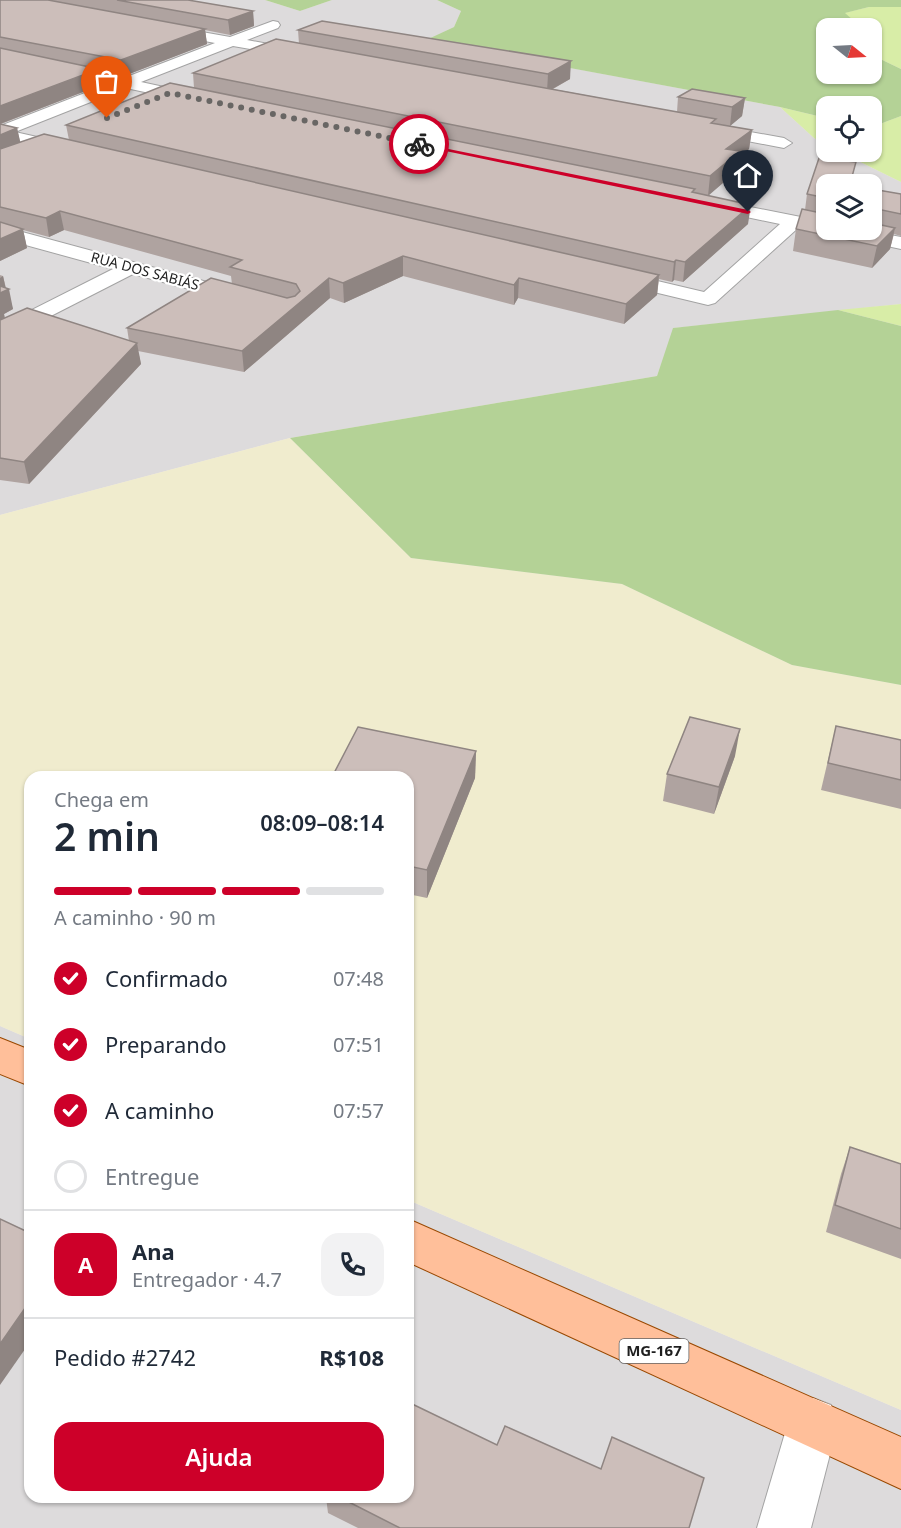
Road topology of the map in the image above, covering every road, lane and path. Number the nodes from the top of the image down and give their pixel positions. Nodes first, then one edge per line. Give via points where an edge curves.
1 (273, 25) dead end
2 (152, 27) edge
3 (231, 41) junction
4 (297, 41) edge
5 (275, 50) junction
6 (0, 57) edge
7 (321, 58) edge
8 (243, 62) edge
9 (201, 80) edge
10 (125, 84) junction
11 (170, 93) junction
12 (216, 102) edge
13 (139, 105) edge
14 (691, 126) edge
15 (0, 133) edge
16 (66, 135) edge
17 (784, 143) dead end
18 (45, 144) junction
19 (18, 155) edge
20 (91, 155) edge
21 (690, 200) edge
22 (794, 222) junction
23 (816, 226) edge
24 (0, 232) edge
25 (882, 239) edge
26 (901, 243) edge
27 (131, 267) junction
28 (592, 272) edge
29 (255, 301) edge
30 (0, 335) edge
31 (0, 1055) edge
32 (24, 1065) edge
33 (414, 1242) edge
34 (813, 1423) junction
35 (901, 1463) edge
36 (784, 1528) edge

1 - 3 street
2 - 3 street
3 - 5 street
3 - 10 street
4 - 5 street
5 - 7 street
5 - 8 street
6 - 10 street
9 - 11 street
10 - 11 street
10 - 15 street
11 - 12 street
11 - 13 street
14 - 17 street
15 - 18 street
16 - 18 street
18 - 19 street
18 - 20 street
21 - 22 street
22 - 23 street
22 - 28 street via 708,299
24 - 27 street, RUA DOS SABIÁS
25 - 26 street
27 - 29 street, RUA DOS SABIÁS
27 - 30 street
31 - 32 main road
33 - 34 main road, MG-167
34 - 35 main road, MG-167
34 - 36 street

